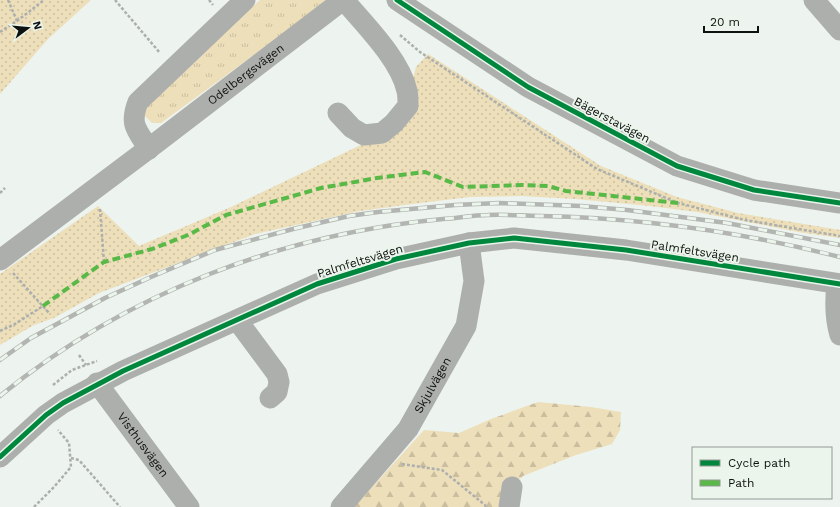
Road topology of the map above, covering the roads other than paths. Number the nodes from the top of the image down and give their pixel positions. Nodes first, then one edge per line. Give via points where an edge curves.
1 (246, 0) edge
2 (344, 0) edge
3 (397, 0) edge
4 (814, 0) edge
5 (840, 30) edge
6 (338, 113) dead end
7 (149, 149) junction
8 (840, 203) edge
9 (469, 243) junction
10 (0, 260) edge
11 (838, 284) edge
12 (237, 320) junction
13 (840, 335) edge
14 (97, 384) junction
15 (270, 398) dead end
16 (0, 457) edge
17 (512, 486) dead end
18 (189, 507) edge
19 (341, 507) edge
20 (509, 507) edge

1 - 7 street via 138,102 134,112 134,126
2 - 6 street via 388,52 402,76 407,90 408,106 382,133 364,136
2 - 7 street, Odelbergsvägen
3 - 8 street, Bägerstavägen via 528,87 677,166 754,190
4 - 5 street
7 - 10 street, Odelbergsvägen
9 - 11 street, Palmfeltsvägen via 514,238 574,244
9 - 12 street, Palmfeltsvägen via 396,258 317,284
9 - 19 street, Skjulvägen via 474,281 466,326 408,429
11 - 13 street via 835,305
12 - 14 street, Palmfeltsvägen
12 - 15 street via 277,374 277,392
14 - 16 street, Palmfeltsvägen via 46,415
14 - 18 street, Visthusvägen
17 - 20 street

